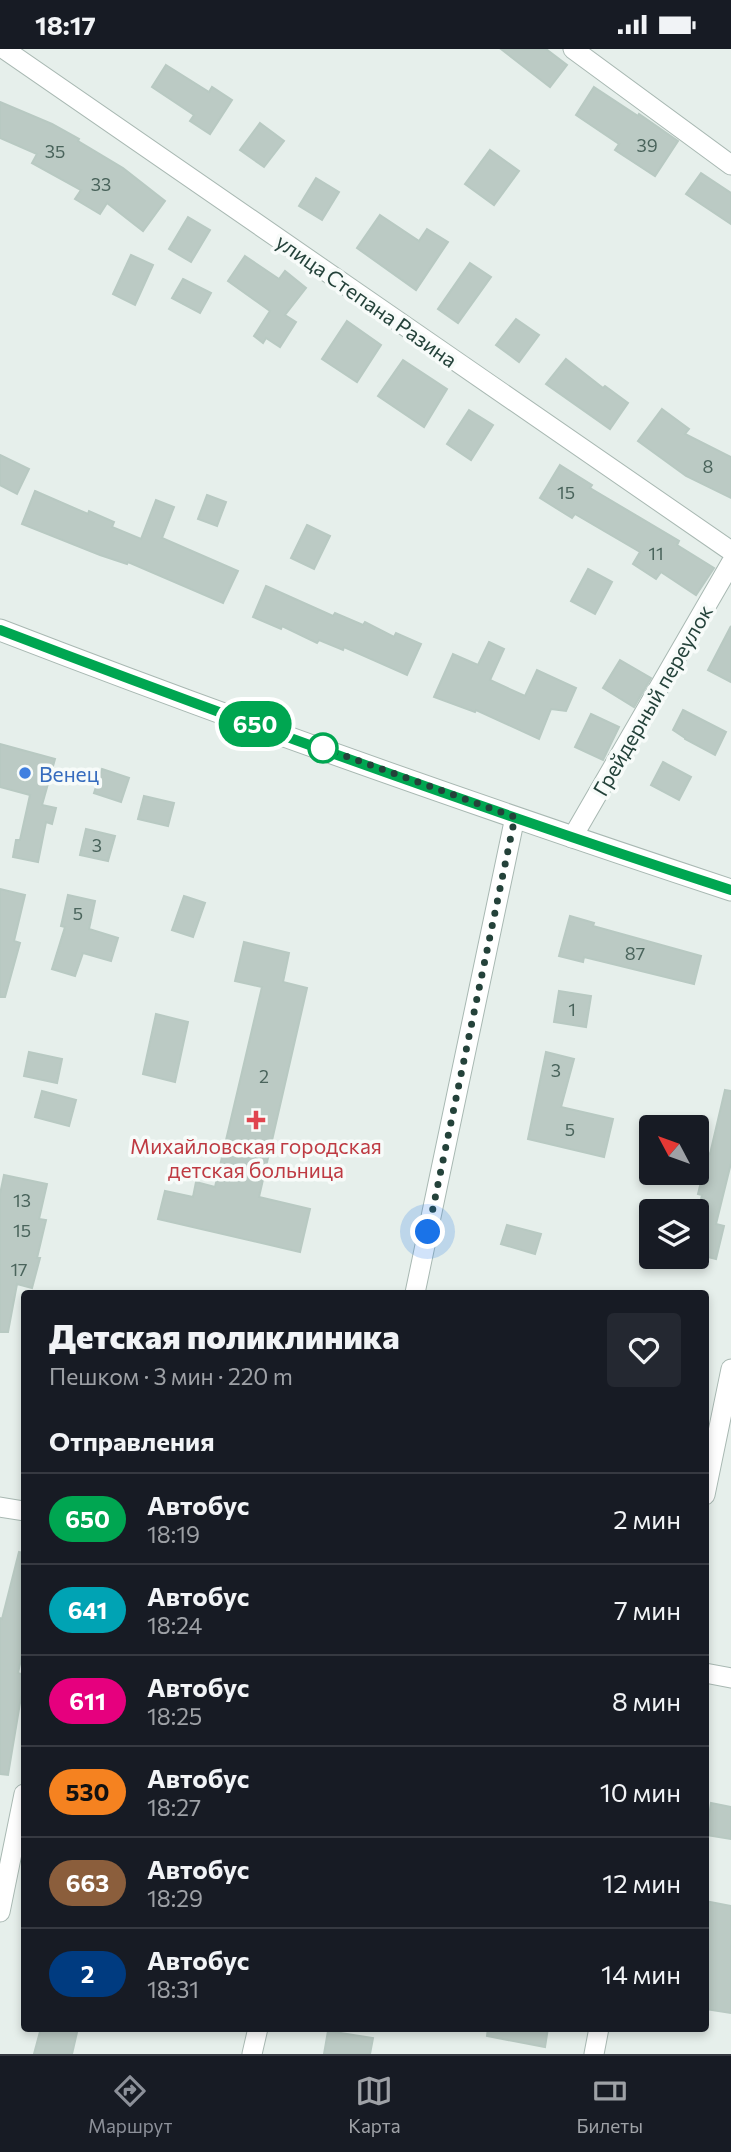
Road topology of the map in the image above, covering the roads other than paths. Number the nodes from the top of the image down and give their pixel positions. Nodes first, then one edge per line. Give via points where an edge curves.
1 (4, 49) edge
2 (573, 49) edge
3 (731, 165) edge
4 (731, 551) edge
5 (731, 563) edge
6 (0, 630) edge
7 (515, 817) junction
8 (572, 838) junction
9 (731, 890) edge
10 (416, 1290) edge
11 (731, 1369) edge
12 (709, 1476) edge
13 (0, 1507) edge
14 (21, 1510) edge
15 (709, 1674) edge
16 (731, 1678) edge
17 (21, 1809) edge
18 (0, 1912) edge
19 (257, 2032) edge
20 (598, 2032) edge
21 (252, 2054) edge
22 (594, 2054) edge

1 - 4 street, улица Степана Разина
2 - 3 street
5 - 8 street, Грейдерный переулок
6 - 7 street
7 - 8 street
7 - 10 street
8 - 9 street
11 - 12 street
13 - 14 street
15 - 16 street
17 - 18 street
19 - 21 street
20 - 22 street

